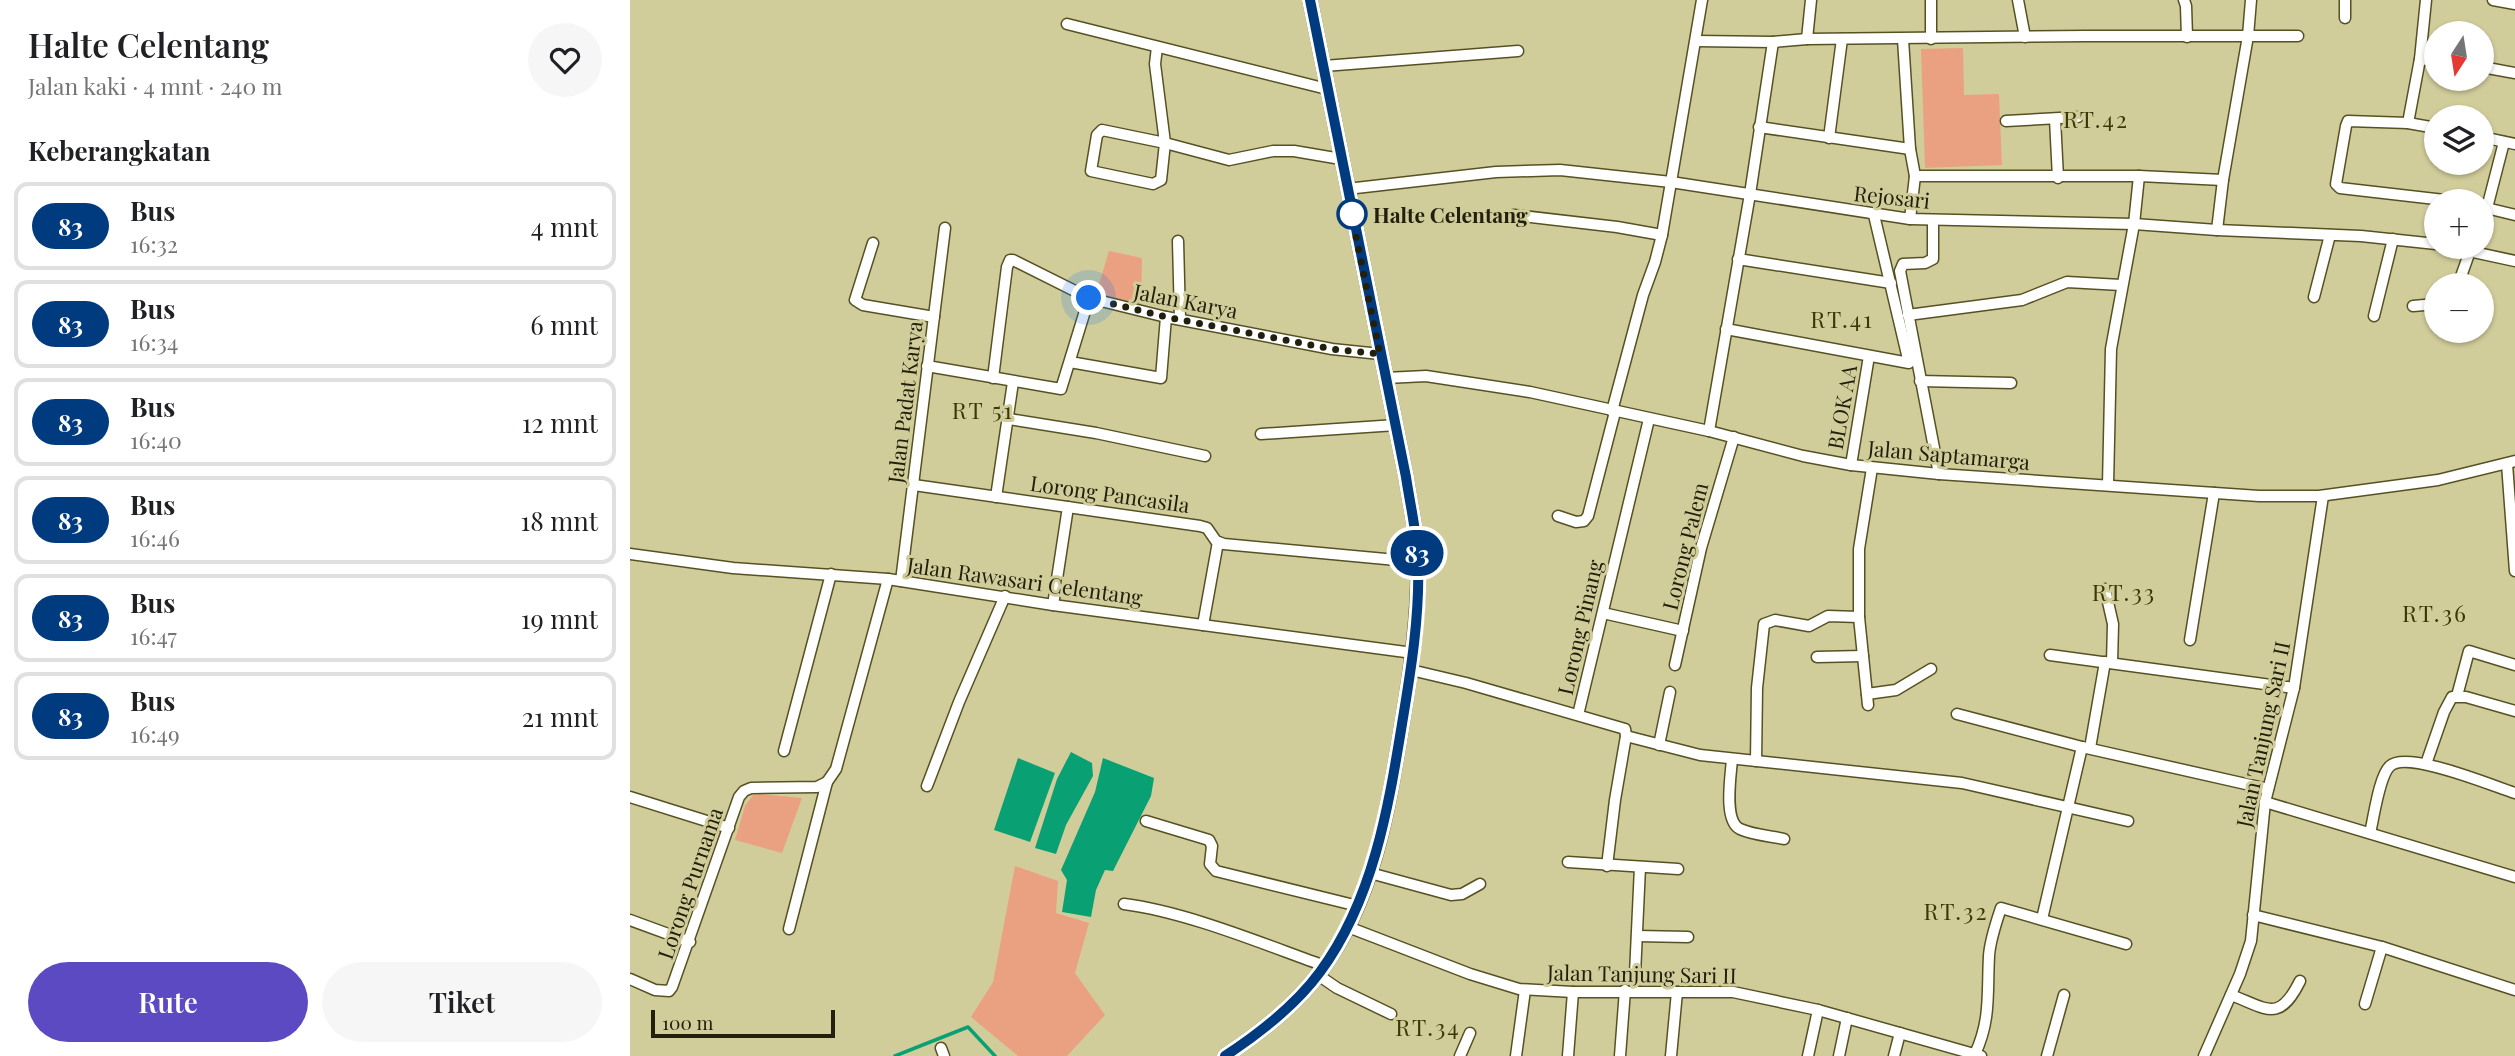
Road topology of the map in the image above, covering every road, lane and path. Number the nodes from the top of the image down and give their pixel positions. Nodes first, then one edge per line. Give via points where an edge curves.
1 (1310, 0) edge
2 (1702, 0) edge
3 (1811, 0) edge
4 (1931, 0) edge
5 (2018, 0) edge
6 (2184, 0) edge
7 (2251, 0) edge
8 (2345, 0) edge
9 (2426, 0) edge
10 (2493, 0) edge
11 (2515, 4) edge
12 (2345, 18) dead end
13 (1067, 24) dead end
14 (2248, 36) junction
15 (2298, 36) dead end
16 (2025, 37) junction
17 (2187, 37) junction
18 (1807, 39) junction
19 (1842, 39) junction
20 (1903, 39) junction
21 (1931, 39) junction
22 (1696, 41) junction
23 (1773, 42) junction
24 (1157, 47) junction
25 (1518, 51) dead end
26 (2420, 59) junction
27 (2424, 60) edge
28 (1324, 66) junction
29 (2494, 69) edge
30 (2515, 73) edge
31 (1327, 89) junction
32 (2078, 117) dead end
33 (2055, 119) junction
34 (2006, 121) dead end
35 (2409, 123) junction
36 (2424, 126) edge
37 (1759, 127) junction
38 (1829, 138) junction
39 (1165, 143) junction
40 (2509, 143) edge
41 (1910, 149) junction
42 (1341, 159) junction
43 (1915, 176) junction
44 (2139, 176) junction
45 (2058, 178) junction
46 (2223, 180) junction
47 (1671, 182) junction
48 (1347, 189) junction
49 (2491, 189) edge
50 (1750, 194) junction
51 (2424, 198) edge
52 (2494, 210) edge
53 (1514, 215) dead end
54 (1874, 215) junction
55 (2515, 215) edge
56 (1910, 219) junction
57 (1933, 220) junction
58 (2134, 224) junction
59 (945, 228) dead end
60 (2217, 230) junction
61 (1662, 235) junction
62 (2330, 235) junction
63 (2393, 239) junction
64 (1178, 241) dead end
65 (873, 243) dead end
66 (2424, 243) edge
67 (2494, 256) edge
68 (1738, 259) junction
69 (2515, 261) edge
70 (1891, 283) junction
71 (2121, 285) junction
72 (2314, 297) dead end
73 (1089, 298) junction
74 (2424, 305) edge
75 (2413, 306) dead end
76 (1908, 315) junction
77 (2374, 316) dead end
78 (934, 317) junction
79 (1166, 317) junction
80 (1180, 319) junction
81 (1726, 329) junction
82 (1380, 354) junction
83 (1869, 356) junction
84 (1070, 362) junction
85 (928, 366) junction
86 (1386, 378) junction
87 (993, 379) junction
88 (1920, 381) junction
89 (1013, 382) junction
90 (2011, 383) dead end
91 (1613, 412) junction
92 (1009, 419) junction
93 (1649, 419) junction
94 (1396, 425) junction
95 (1709, 431) junction
96 (1261, 434) dead end
97 (1734, 438) junction
98 (1205, 456) dead end
99 (2511, 463) edge
100 (1851, 466) junction
101 (1872, 468) junction
102 (1939, 474) junction
103 (914, 485) junction
104 (2108, 485) junction
105 (2214, 492) junction
106 (996, 496) junction
107 (2323, 496) junction
108 (1068, 507) junction
109 (1558, 516) dead end
110 (1218, 542) junction
111 (630, 554) edge
112 (1418, 562) junction
113 (2515, 571) edge
114 (831, 574) junction
115 (888, 579) junction
116 (901, 581) junction
117 (2105, 589) dead end
118 (1005, 597) junction
119 (1053, 605) junction
120 (1602, 613) junction
121 (1859, 617) junction
122 (1203, 625) junction
123 (1683, 631) junction
124 (2190, 640) dead end
125 (1413, 653) junction
126 (2049, 654) dead end
127 (1863, 656) junction
128 (1817, 657) dead end
129 (2108, 663) junction
130 (1675, 665) dead end
131 (2515, 665) edge
132 (1931, 668) dead end
133 (1411, 670) junction
134 (2294, 688) junction
135 (1670, 692) dead end
136 (2457, 696) junction
137 (2515, 712) edge
138 (1957, 715) dead end
139 (1578, 716) junction
140 (1626, 736) junction
141 (1659, 745) junction
142 (2086, 748) junction
143 (784, 751) dead end
144 (1732, 759) junction
145 (1756, 761) junction
146 (2426, 764) junction
147 (827, 782) junction
148 (927, 786) dead end
149 (2268, 789) junction
150 (2515, 793) edge
151 (630, 797) edge
152 (2265, 802) junction
153 (2068, 807) junction
154 (1146, 821) dead end
155 (2128, 821) dead end
156 (729, 828) junction
157 (2370, 833) junction
158 (1784, 839) dead end
159 (1569, 862) dead end
160 (1607, 866) junction
161 (1640, 867) junction
162 (1678, 869) dead end
163 (1370, 873) junction
164 (2515, 877) edge
165 (1480, 884) dead end
166 (1124, 904) dead end
167 (1358, 906) junction
168 (2253, 915) junction
169 (2042, 919) junction
170 (630, 920) edge
171 (1348, 928) junction
172 (789, 929) dead end
173 (1637, 936) junction
174 (1688, 937) dead end
175 (690, 942) junction
176 (2126, 944) dead end
177 (2382, 947) junction
178 (1321, 970) junction
179 (1635, 974) dead end
180 (630, 979) edge
181 (2300, 981) dead end
182 (1525, 990) junction
183 (1625, 990) junction
184 (2515, 990) edge
185 (1573, 992) junction
186 (1676, 992) junction
187 (2064, 995) dead end
188 (2231, 995) junction
189 (2365, 1004) dead end
190 (1818, 1010) junction
191 (1391, 1014) dead end
192 (1847, 1018) junction
193 (1470, 1033) dead end
194 (1900, 1033) junction
195 (1978, 1055) edge
196 (1225, 1056) edge
197 (1460, 1056) edge
198 (1516, 1056) edge
199 (1568, 1056) edge
200 (1620, 1056) edge
201 (1671, 1056) edge
202 (1808, 1056) edge
203 (1839, 1056) edge
204 (1894, 1056) edge
205 (2047, 1056) edge
206 (2204, 1056) edge

1 - 28 street
2 - 22 street
3 - 18 street
4 - 21 street
5 - 16 street
6 - 17 street
7 - 14 street
8 - 12 street
9 - 26 street
10 - 11 street
13 - 24 street
14 - 15 street
14 - 17 street
14 - 46 street
16 - 17 street
16 - 21 street
18 - 19 street
18 - 23 street
19 - 20 street
19 - 38 street
20 - 21 street
20 - 41 street
22 - 23 street
22 - 47 street
23 - 37 street
24 - 31 street
24 - 39 street
25 - 28 street
26 - 27 street
26 - 35 street
28 - 31 street
29 - 30 street
31 - 42 street
32 - 33 street
33 - 34 street
33 - 45 street
35 - 36 street
35 - 51 street via 2348,121 2336,184
37 - 38 street
37 - 50 street
38 - 41 street
39 - 39 street via 1158,184 1090,169 1100,130
39 - 42 street via 1229,160 1273,150
40 - 49 street
41 - 43 street
42 - 48 street
43 - 45 street
43 - 56 street
44 - 45 street
44 - 46 street
44 - 58 street
46 - 60 street
47 - 48 street, Rejosari via 1517,170
47 - 50 street, Rejosari
47 - 61 street
48 - 82 street
50 - 54 street, Rejosari
50 - 68 street
52 - 55 street
53 - 61 street
54 - 56 street, Rejosari
54 - 70 street
56 - 57 street, Rejosari
57 - 58 street, Rejosari
57 - 76 street via 1933,259 1926,264 1903,264 1900,271
58 - 60 street, Rejosari
58 - 71 street
59 - 78 street, Jalan Padat Karya
60 - 62 street, Rejosari
61 - 91 street
62 - 63 street, Rejosari
62 - 72 street
63 - 66 street, Rejosari
63 - 77 street
64 - 80 street
65 - 78 street via 855,300
67 - 69 street
68 - 70 street
68 - 81 street
70 - 83 street via 1909,363
71 - 76 street via 2067,282 2022,300
71 - 104 street via 2109,365
73 - 79 street, Jalan Karya
73 - 84 street
73 - 87 street, Jalan Karya via 1010,260
74 - 75 street
76 - 88 street
78 - 85 street, Jalan Padat Karya
79 - 80 street, Jalan Karya
79 - 84 street via 1161,378
80 - 82 street, Jalan Karya
81 - 83 street
81 - 95 street
82 - 86 street
83 - 100 street, BLOK AA
84 - 89 street via 1059,390
85 - 87 street
85 - 103 street, Jalan Padat Karya
86 - 91 street, Jalan Saptamarga via 1443,378
86 - 94 street
87 - 89 street
88 - 90 street
88 - 102 street
89 - 92 street
91 - 93 street, Jalan Saptamarga
91 - 109 street via 1586,519 1576,522
92 - 98 street
92 - 106 street
93 - 95 street, Jalan Saptamarga
93 - 120 street, Lorong Pinang
94 - 96 street
94 - 112 street
95 - 97 street, Jalan Saptamarga
97 - 100 street, Jalan Saptamarga
97 - 123 street, Lorong Palem via 1701,548
99 - 107 street, Jalan Saptamarga via 2438,480
99 - 113 street
100 - 101 street, Jalan Saptamarga
101 - 102 street, Jalan Saptamarga
101 - 121 street via 1860,537
102 - 104 street, Jalan Saptamarga
103 - 106 street, Lorong Pancasila
103 - 116 street, Jalan Padat Karya
104 - 105 street, Jalan Saptamarga
105 - 107 street, Jalan Saptamarga
105 - 124 street
106 - 108 street, Lorong Pancasila
107 - 134 street, Jalan Tanjung Sari II
108 - 110 street, Lorong Pancasila via 1204,527
108 - 119 street
110 - 112 street, Lorong Pancasila
110 - 122 street
111 - 114 street, Jalan Rawasari Celentang via 733,568
112 - 125 street
114 - 115 street, Jalan Rawasari Celentang
114 - 143 street
115 - 116 street, Jalan Rawasari Celentang
115 - 147 street via 836,769
116 - 118 street, Jalan Rawasari Celentang
117 - 129 street via 2112,616
118 - 119 street, Jalan Rawasari Celentang
118 - 148 street
119 - 122 street, Jalan Rawasari Celentang
120 - 123 street
120 - 139 street, Lorong Pinang
121 - 127 street
121 - 145 street via 1828,616 1809,626 1774,620 1764,624
122 - 125 street, Jalan Rawasari Celentang
123 - 130 street, Lorong Palem
125 - 133 street
126 - 129 street
127 - 128 street
127 - 132 street via 1867,699 1895,690
129 - 134 street
129 - 142 street
131 - 136 street via 2469,651
133 - 139 street, Lorong Pinang
133 - 163 street via 1390,799
134 - 149 street, Jalan Tanjung Sari II
135 - 141 street
136 - 137 street
136 - 146 street via 2448,702
138 - 142 street
139 - 140 street via 1622,727
140 - 141 street
140 - 160 street
141 - 144 street
142 - 149 street
142 - 153 street
144 - 145 street
144 - 158 street via 1734,823 1742,830
145 - 153 street via 1962,783
146 - 150 street
146 - 157 street via 2399,761 2388,768
147 - 156 street, Lorong Purnama via 817,787 744,791
147 - 172 street
149 - 152 street, Jalan Tanjung Sari II
151 - 156 street
152 - 157 street
152 - 168 street, Jalan Tanjung Sari II
153 - 155 street
153 - 169 street
154 - 167 street via 1209,840 1211,867 1216,871
156 - 175 street, Lorong Purnama
157 - 164 street
159 - 160 street
160 - 161 street
161 - 162 street
161 - 173 street
163 - 165 street via 1451,895
163 - 167 street
166 - 178 street via 1207,926
167 - 171 street
168 - 177 street
168 - 188 street, Jalan Tanjung Sari II via 2248,951
169 - 176 street
169 - 195 street via 2001,908 1989,954 1986,1027
170 - 175 street
171 - 178 street
171 - 182 street, Jalan Tanjung Sari II
173 - 174 street
173 - 179 street
175 - 180 street, Lorong Purnama via 669,991
177 - 184 street
177 - 189 street
178 - 191 street via 1337,988
178 - 196 street via 1284,1010
181 - 188 street via 2287,1004 2277,1009
182 - 185 street, Jalan Tanjung Sari II
182 - 198 street
183 - 185 street, Jalan Tanjung Sari II
183 - 186 street, Jalan Tanjung Sari II
183 - 200 street
185 - 199 street
186 - 190 street, Jalan Tanjung Sari II via 1733,992
186 - 201 street
187 - 205 street
188 - 206 street, Jalan Tanjung Sari II
190 - 192 street, Jalan Tanjung Sari II
190 - 202 street
192 - 194 street, Jalan Tanjung Sari II
192 - 203 street
193 - 197 street
194 - 195 street, Jalan Tanjung Sari II
194 - 204 street

